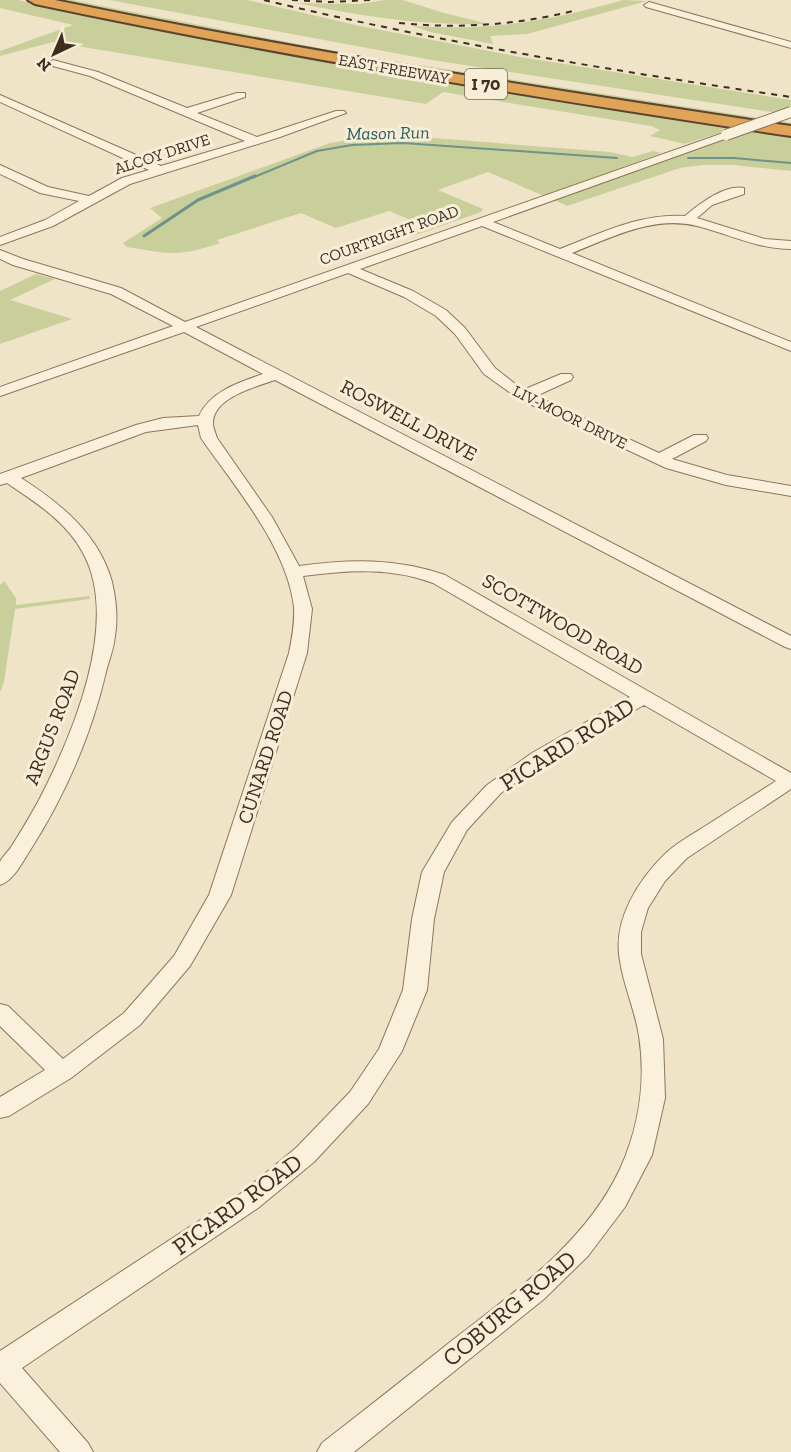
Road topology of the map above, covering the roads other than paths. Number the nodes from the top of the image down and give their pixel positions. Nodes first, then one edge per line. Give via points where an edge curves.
1 (35, 0) edge
2 (90, 0) edge
3 (649, 5) dead end
4 (791, 45) edge
5 (53, 63) dead end
6 (241, 95) dead end
7 (0, 98) edge
8 (187, 112) junction
9 (791, 112) edge
10 (340, 113) dead end
11 (791, 119) edge
12 (791, 131) edge
13 (256, 141) junction
14 (0, 169) edge
15 (159, 170) junction
16 (740, 191) dead end
17 (90, 200) junction
18 (688, 220) junction
19 (481, 221) junction
20 (0, 241) edge
21 (790, 247) edge
22 (561, 253) junction
23 (0, 254) edge
24 (349, 268) junction
25 (185, 327) junction
26 (791, 347) edge
27 (276, 374) junction
28 (566, 377) dead end
29 (0, 392) edge
30 (524, 396) junction
31 (204, 420) junction
32 (700, 438) dead end
33 (658, 460) junction
34 (4, 479) edge
35 (791, 491) edge
36 (295, 572) junction
37 (791, 643) edge
38 (644, 697) junction
39 (791, 781) edge
40 (0, 878) edge
41 (0, 1012) edge
42 (63, 1072) junction
43 (0, 1109) edge
44 (1, 1366) edge
45 (78, 1452) edge
46 (332, 1452) edge

1 - 12 highway, EAST FREEWAY / I 70 via 400,70
2 - 11 highway, EAST FREEWAY / I 70 via 381,55
3 - 4 street
5 - 8 street via 94,74
6 - 8 street
7 - 15 street
8 - 13 street
9 - 19 street, COURTRIGHT ROAD, bridge
10 - 13 street, ALCOY DRIVE
13 - 15 street, ALCOY DRIVE
14 - 17 street via 44,190
15 - 17 street, ALCOY DRIVE via 114,186
16 - 18 street via 708,202
17 - 20 street, ALCOY DRIVE via 49,223
18 - 21 street via 746,240
18 - 22 street via 642,223
19 - 22 street
19 - 24 street, COURTRIGHT ROAD
22 - 26 street
23 - 25 street, ROSWELL DRIVE via 116,291
24 - 25 street, COURTRIGHT ROAD
24 - 30 street, LIV-MOOR DRIVE via 441,313 501,382
25 - 27 street, ROSWELL DRIVE
25 - 29 street, COURTRIGHT ROAD
27 - 31 street via 225,396
27 - 37 street, ROSWELL DRIVE
28 - 30 street
30 - 33 street, LIV-MOOR DRIVE
31 - 34 street via 141,428
31 - 36 street, CUNARD ROAD via 209,438 285,550
32 - 33 street
33 - 35 street, LIV-MOOR DRIVE via 699,474
34 - 40 street, ARGUS ROAD via 54,508 93,554 105,591 107,629 93,692 67,760 16,857
36 - 38 street, SCOTTWOOD ROAD via 381,564 427,574
36 - 42 street, CUNARD ROAD via 303,604 298,653 220,895 182,961 132,1019
38 - 39 street, SCOTTWOOD ROAD
38 - 44 street, PICARD ROAD via 539,757 494,789 459,827 433,872 415,990 390,1051 359,1098 305,1155 249,1201
39 - 46 street, COBURG ROAD via 675,858 647,891 633,918 629,945 648,1018 655,1077 644,1141 614,1204 571,1258 538,1290
41 - 42 street
42 - 43 street, CUNARD ROAD
44 - 45 street

